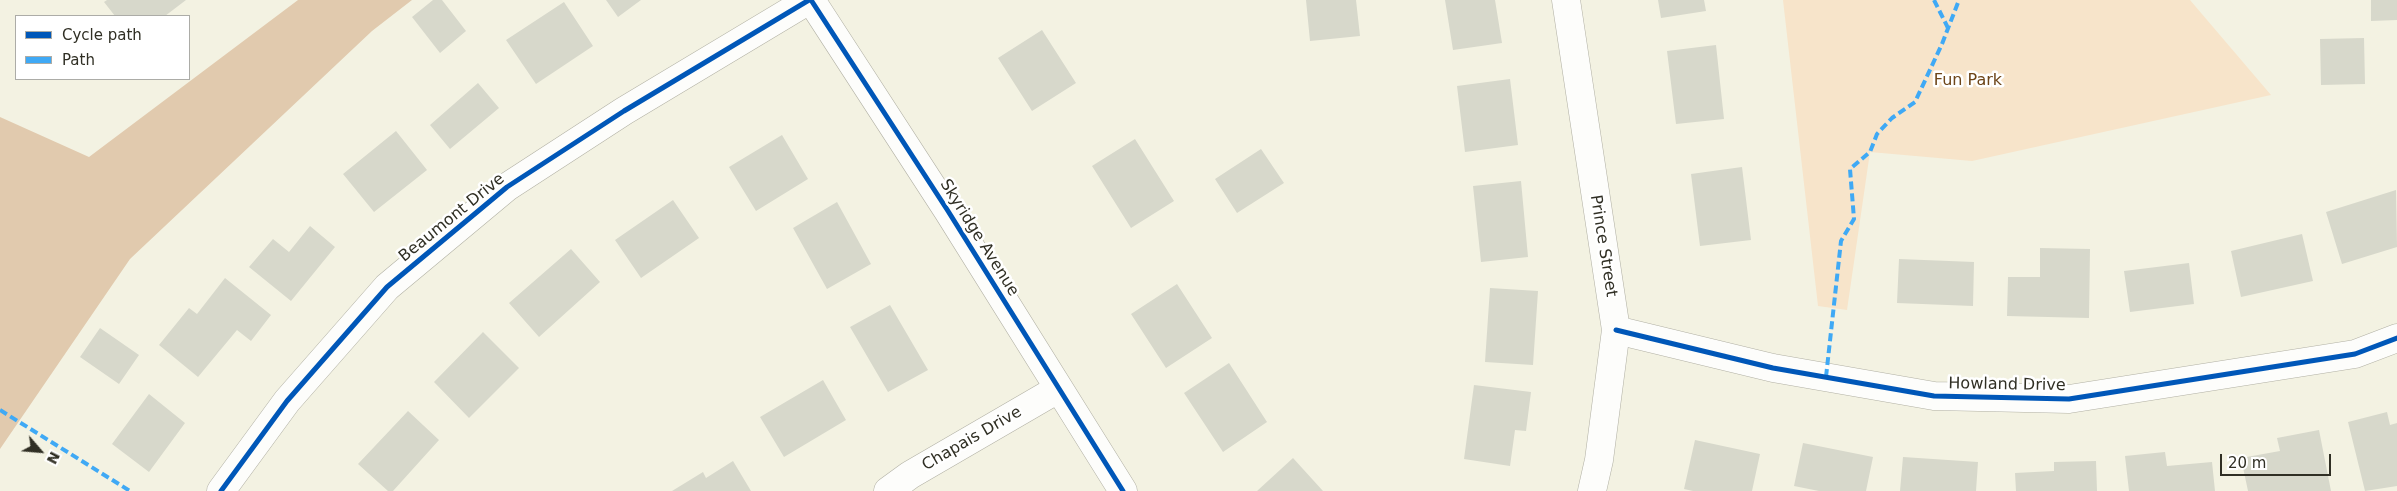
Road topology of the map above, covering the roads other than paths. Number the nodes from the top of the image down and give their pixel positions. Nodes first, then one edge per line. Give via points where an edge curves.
1 (810, 0) edge
2 (1566, 0) edge
3 (1616, 330) junction
4 (2397, 338) edge
5 (1058, 389) junction
6 (220, 491) edge
7 (888, 491) edge
8 (1123, 491) edge
9 (1592, 491) edge

1 - 5 street, Skyridge Avenue via 948,211
1 - 6 street, Beaumont Drive via 624,110 507,187 387,287 287,401
2 - 3 street, Prince Street
3 - 4 street, Howland Drive via 1773,368 1934,396 2069,399 2355,354
3 - 9 street, Prince Street
5 - 7 street, Chapais Drive
5 - 8 street, Skyridge Avenue

